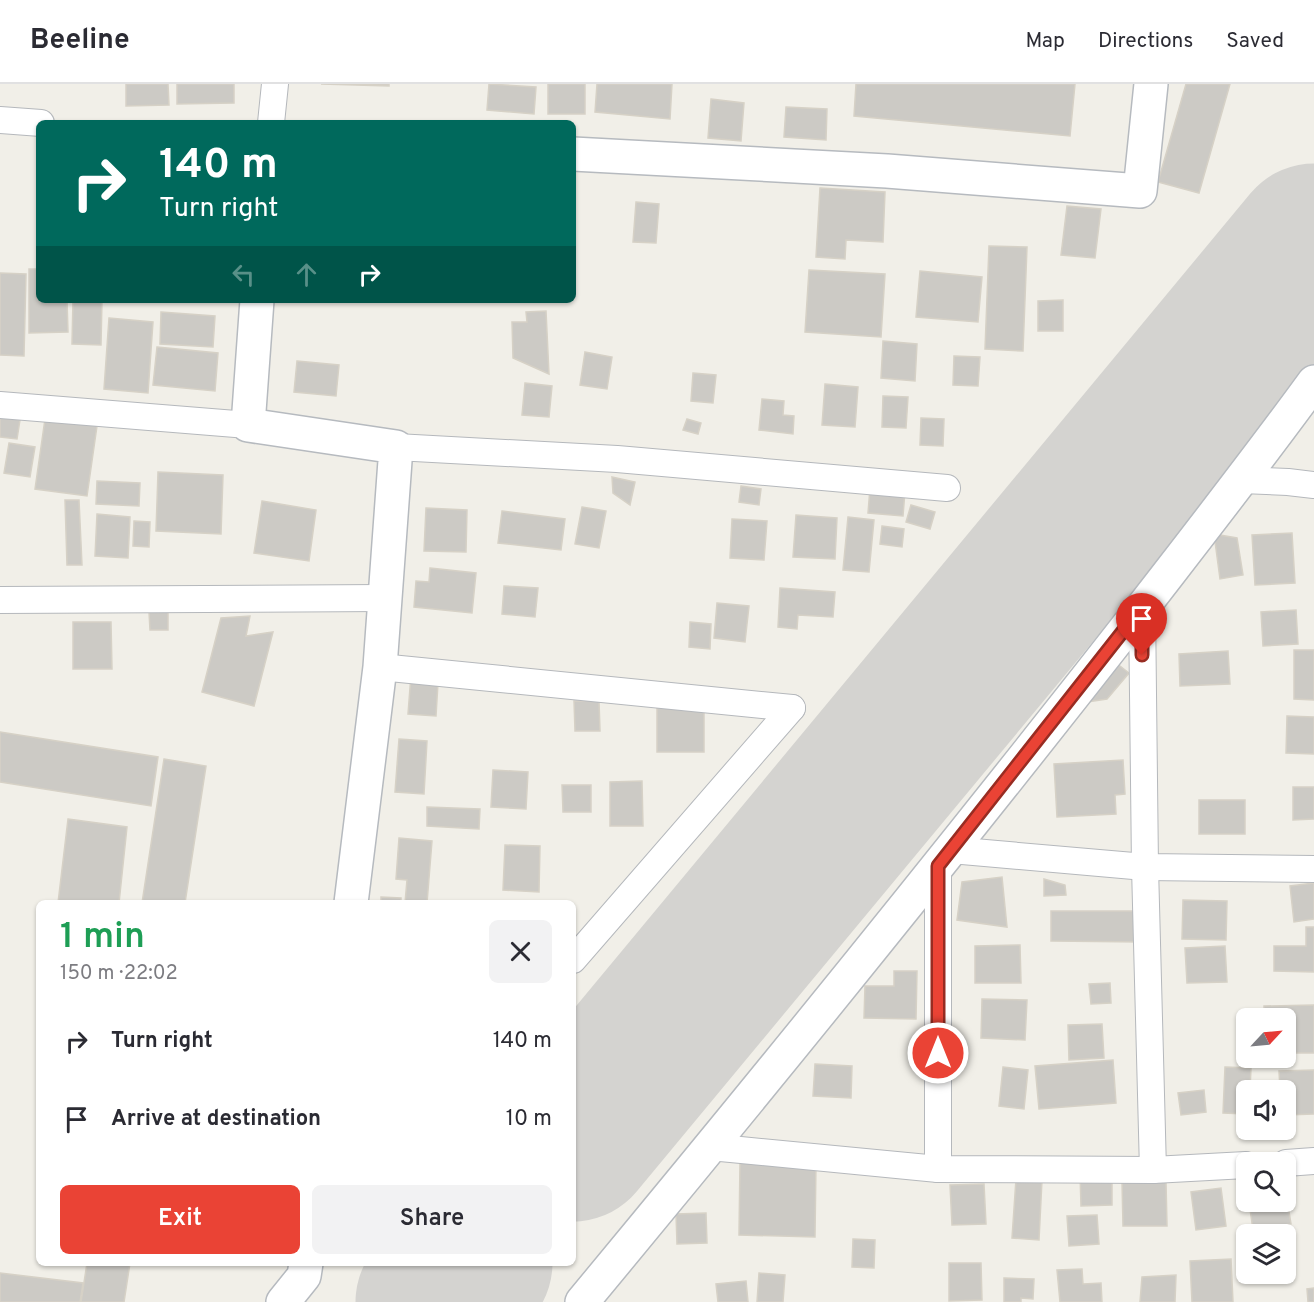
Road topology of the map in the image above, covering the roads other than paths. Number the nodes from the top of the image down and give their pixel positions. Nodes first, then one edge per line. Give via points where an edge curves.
1 (275, 84) edge
2 (1151, 84) edge
3 (0, 120) edge
4 (271, 120) edge
5 (36, 123) edge
6 (576, 154) edge
7 (257, 303) edge
8 (1314, 382) edge
9 (0, 405) edge
10 (248, 426) junction
11 (396, 447) junction
12 (1266, 447) junction
13 (1242, 480) junction
14 (1288, 482) junction
15 (1314, 485) edge
16 (947, 488) dead end
17 (384, 598) junction
18 (0, 600) edge
19 (1142, 607) junction
20 (380, 667) junction
21 (944, 858) junction
22 (1145, 867) junction
23 (1314, 869) edge
24 (351, 900) edge
25 (576, 957) edge
26 (710, 1147) junction
27 (1314, 1161) edge
28 (1296, 1162) edge
29 (1236, 1166) edge
30 (938, 1169) junction
31 (1153, 1170) junction
32 (309, 1267) edge
33 (283, 1302) edge
34 (582, 1302) edge

1 - 4 street
2 - 6 street via 1140,191 886,171
3 - 5 street
7 - 10 street
8 - 12 street
9 - 10 street
10 - 11 street
11 - 16 street via 617,459
11 - 17 street
12 - 13 street
12 - 14 street
13 - 14 street
13 - 19 street
14 - 15 street
17 - 18 street
17 - 20 street
19 - 21 street
19 - 22 street
20 - 24 street
20 - 25 street via 792,708
21 - 22 street
21 - 26 street
21 - 30 street
22 - 23 street
22 - 31 street
26 - 30 street
26 - 34 street
27 - 28 street
29 - 31 street
30 - 31 street
32 - 33 street

